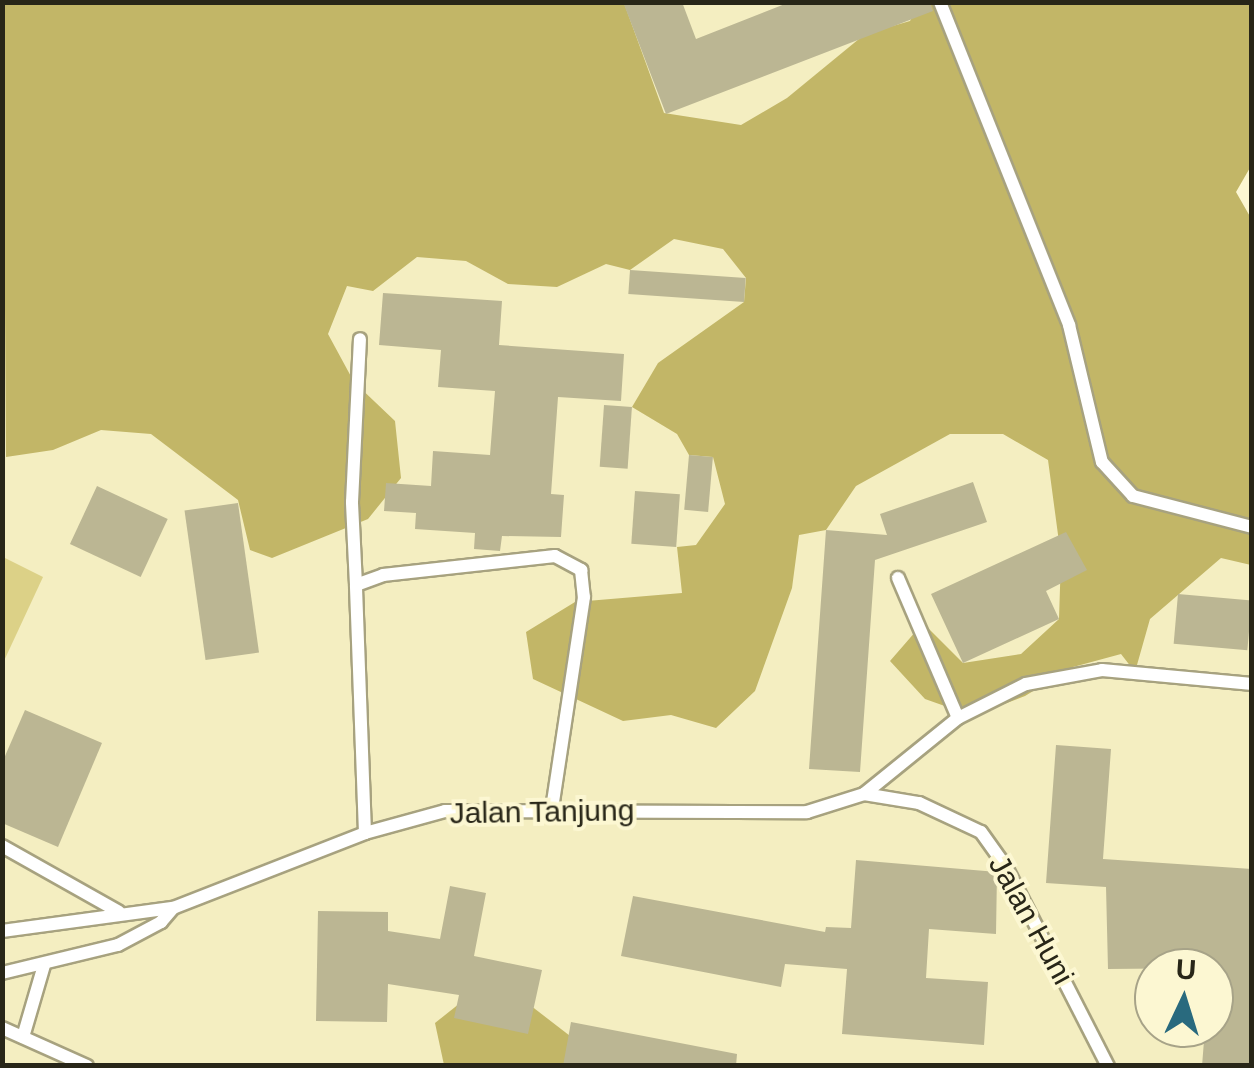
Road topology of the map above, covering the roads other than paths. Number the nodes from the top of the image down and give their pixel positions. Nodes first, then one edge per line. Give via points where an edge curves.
1 (940, 2) edge
2 (360, 339) dead end
3 (1252, 526) edge
4 (898, 578) dead end
5 (356, 585) junction
6 (1252, 684) edge
7 (958, 718) junction
8 (864, 794) junction
9 (552, 808) junction
10 (365, 833) junction
11 (2, 846) edge
12 (174, 908) junction
13 (119, 912) junction
14 (2, 931) edge
15 (44, 965) junction
16 (2, 973) edge
17 (2, 1028) edge
18 (24, 1038) junction
19 (88, 1066) edge
20 (1108, 1066) edge

1 - 3 lane via 1069,325 1102,462 1133,496
2 - 5 lane via 352,518
4 - 7 lane
5 - 9 lane via 383,576 555,556 581,570 584,597
5 - 10 lane
6 - 7 lane via 1102,670 1026,684
7 - 8 lane
8 - 9 lane, Jalan Tanjung via 807,812
8 - 20 lane, Jalan Huni via 919,803 981,832 1006,866
9 - 10 lane, Jalan Tanjung via 444,811
10 - 12 lane, Jalan Tanjung
11 - 13 lane
12 - 13 lane, Jalan Tanjung
12 - 15 lane, Jalan Tanjung via 162,922 118,945
13 - 14 lane, Jalan Tanjung
15 - 16 lane, Jalan Tanjung
15 - 18 lane
17 - 18 lane
18 - 19 lane

